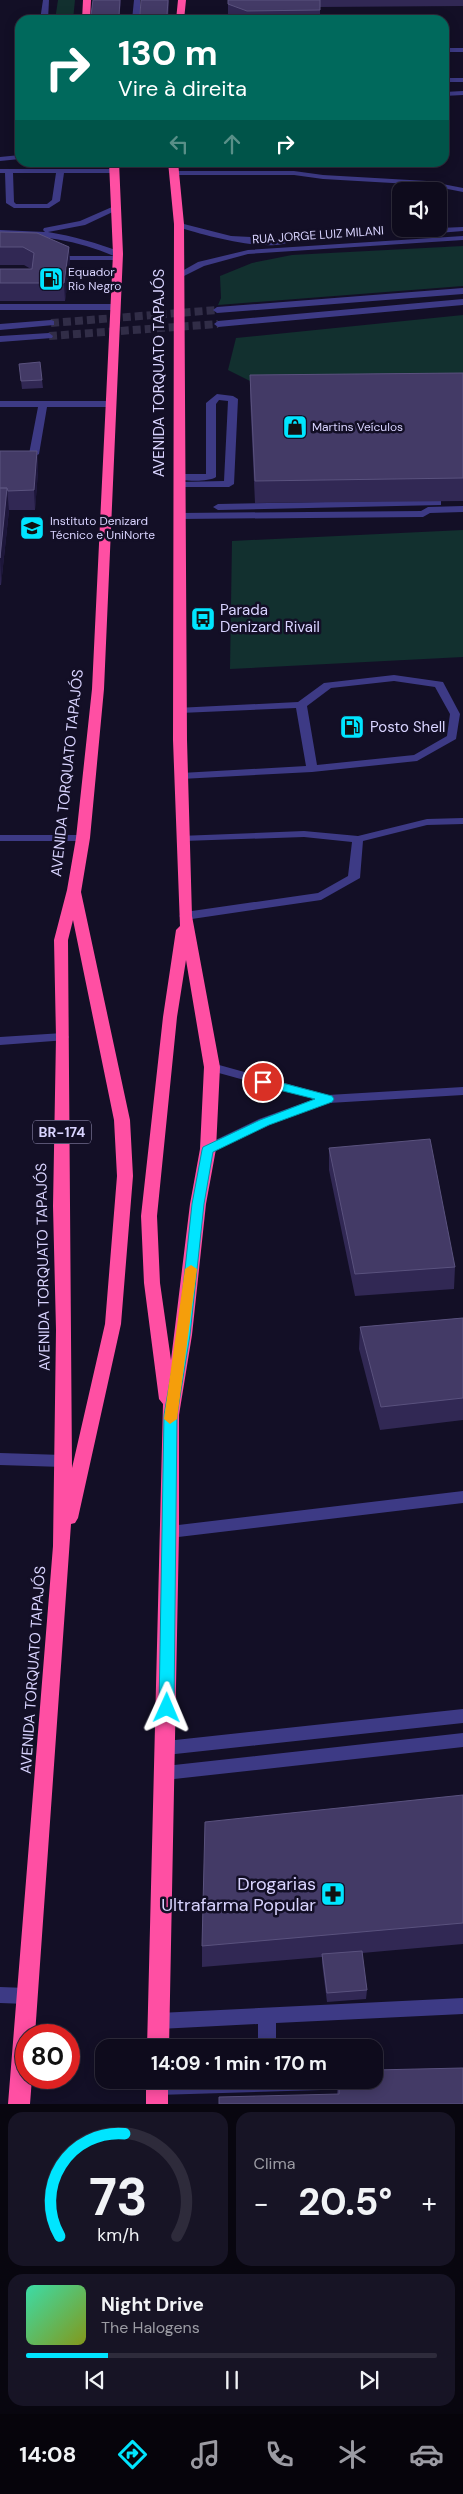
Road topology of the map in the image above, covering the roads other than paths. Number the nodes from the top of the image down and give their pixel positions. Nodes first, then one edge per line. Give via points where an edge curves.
1 (46, 0) edge
2 (80, 0) edge
3 (137, 0) edge
4 (182, 0) edge
5 (87, 4) edge
6 (44, 15) edge
7 (136, 15) edge
8 (180, 15) edge
9 (449, 50) edge
10 (463, 50) edge
11 (449, 80) edge
12 (463, 80) edge
13 (463, 93) edge
14 (449, 94) edge
15 (15, 158) edge
16 (0, 159) edge
17 (114, 167) edge
18 (174, 168) edge
19 (4, 171) edge
20 (60, 171) junction
21 (463, 190) edge
22 (115, 209) junction
23 (179, 224) junction
24 (463, 229) edge
25 (0, 232) edge
26 (32, 232) junction
27 (463, 238) edge
28 (118, 256) junction
29 (54, 258) edge
30 (178, 275) junction
31 (463, 291) edge
32 (463, 302) edge
33 (0, 307) edge
34 (116, 307) junction
35 (217, 310) tunnel mouth
36 (50, 323) tunnel mouth
37 (218, 324) tunnel mouth
38 (0, 327) edge
39 (49, 336) tunnel mouth
40 (0, 339) edge
41 (0, 404) edge
42 (43, 404) junction
43 (111, 404) junction
44 (34, 454) edge
45 (179, 481) junction
46 (463, 502) edge
47 (463, 509) edge
48 (180, 512) junction
49 (301, 705) junction
50 (180, 710) junction
51 (459, 714) edge
52 (457, 737) edge
53 (312, 769) junction
54 (181, 776) junction
55 (463, 821) edge
56 (0, 838) edge
57 (83, 838) junction
58 (183, 838) junction
59 (358, 839) junction
60 (74, 890) junction
61 (185, 916) junction
62 (63, 1037) junction
63 (0, 1041) edge
64 (212, 1067) junction
65 (463, 1091) edge
66 (328, 1099) junction
67 (208, 1150) junction
68 (170, 1415) junction
69 (0, 1459) edge
70 (63, 1461) junction
71 (463, 1497) edge
72 (170, 1532) junction
73 (62, 1546) junction
74 (463, 1716) edge
75 (463, 1740) edge
76 (166, 1748) junction
77 (165, 1773) junction
78 (0, 1995) edge
79 (27, 1996) junction
80 (463, 2006) edge
81 (267, 2016) junction
82 (159, 2022) junction
83 (158, 2039) edge
84 (267, 2039) edge
85 (171, 2089) edge
86 (157, 2090) edge
87 (19, 2104) edge

1 - 6 street
2 - 5 street
3 - 7 street
4 - 8 highway
9 - 10 street
11 - 12 street
13 - 14 street
15 - 16 street
17 - 20 street
17 - 22 highway, AVENIDA TORQUATO TAPAJÓS / BR-174
18 - 21 street via 427,183
18 - 23 highway, AVENIDA TORQUATO TAPAJÓS
19 - 20 street
19 - 20 street via 10,203 14,206 49,206 56,201
22 - 26 street via 70,226
22 - 28 highway, AVENIDA TORQUATO TAPAJÓS / BR-174
23 - 24 street, RUA JORGE LUIZ MILANI via 222,239 244,242
23 - 30 highway, AVENIDA TORQUATO TAPAJÓS
25 - 26 street
26 - 28 street via 70,238
27 - 30 street, RUA JORGE LUIZ MILANI via 248,252 201,264
28 - 29 street
28 - 34 highway, AVENIDA TORQUATO TAPAJÓS / BR-174
30 - 45 highway, AVENIDA TORQUATO TAPAJÓS
31 - 35 street
32 - 37 street
33 - 34 street
34 - 43 highway, AVENIDA TORQUATO TAPAJÓS / BR-174
36 - 38 street
39 - 40 street
41 - 42 street
42 - 43 street
42 - 44 street
43 - 57 highway, AVENIDA TORQUATO TAPAJÓS / BR-174 via 98,689
45 - 45 street via 229,484 233,399 217,397 210,403 211,477
45 - 48 highway, AVENIDA TORQUATO TAPAJÓS
46 - 48 street
47 - 48 street via 428,510 423,514
48 - 50 highway, AVENIDA TORQUATO TAPAJÓS
49 - 50 street
49 - 51 street via 328,685 394,678 439,684
49 - 53 street
50 - 54 highway, AVENIDA TORQUATO TAPAJÓS
51 - 52 street
52 - 53 street via 417,758
53 - 54 street
54 - 58 highway, AVENIDA TORQUATO TAPAJÓS
55 - 59 street via 427,822
56 - 57 street
57 - 60 highway, AVENIDA TORQUATO TAPAJÓS / BR-174
58 - 59 street via 304,834
58 - 61 highway, AVENIDA TORQUATO TAPAJÓS
59 - 61 street via 354,878 321,896
60 - 62 highway, AVENIDA TORQUATO TAPAJÓS / BR-174 via 61,940
60 - 73 highway via 122,1120 125,1176 113,1324
61 - 64 highway, AVENIDA TORQUATO TAPAJÓS
61 - 68 highway via 170,1017 149,1216 152,1284
62 - 63 street
62 - 70 highway, AVENIDA TORQUATO TAPAJÓS / BR-174
64 - 66 street
64 - 67 highway, AVENIDA TORQUATO TAPAJÓS
65 - 66 street
66 - 67 street via 264,1122
67 - 68 highway, AVENIDA TORQUATO TAPAJÓS via 198,1204 184,1335
68 - 72 highway, AVENIDA TORQUATO TAPAJÓS
69 - 70 street
70 - 73 highway, AVENIDA TORQUATO TAPAJÓS / BR-174
71 - 72 street
72 - 76 highway, AVENIDA TORQUATO TAPAJÓS
73 - 79 highway, AVENIDA TORQUATO TAPAJÓS / BR-174
74 - 76 street
75 - 77 street
76 - 77 highway, AVENIDA TORQUATO TAPAJÓS
77 - 82 highway, AVENIDA TORQUATO TAPAJÓS
78 - 79 street
79 - 87 highway, AVENIDA TORQUATO TAPAJÓS / BR-174
80 - 81 street
81 - 82 street
81 - 84 street
82 - 83 highway, AVENIDA TORQUATO TAPAJÓS
85 - 86 street

